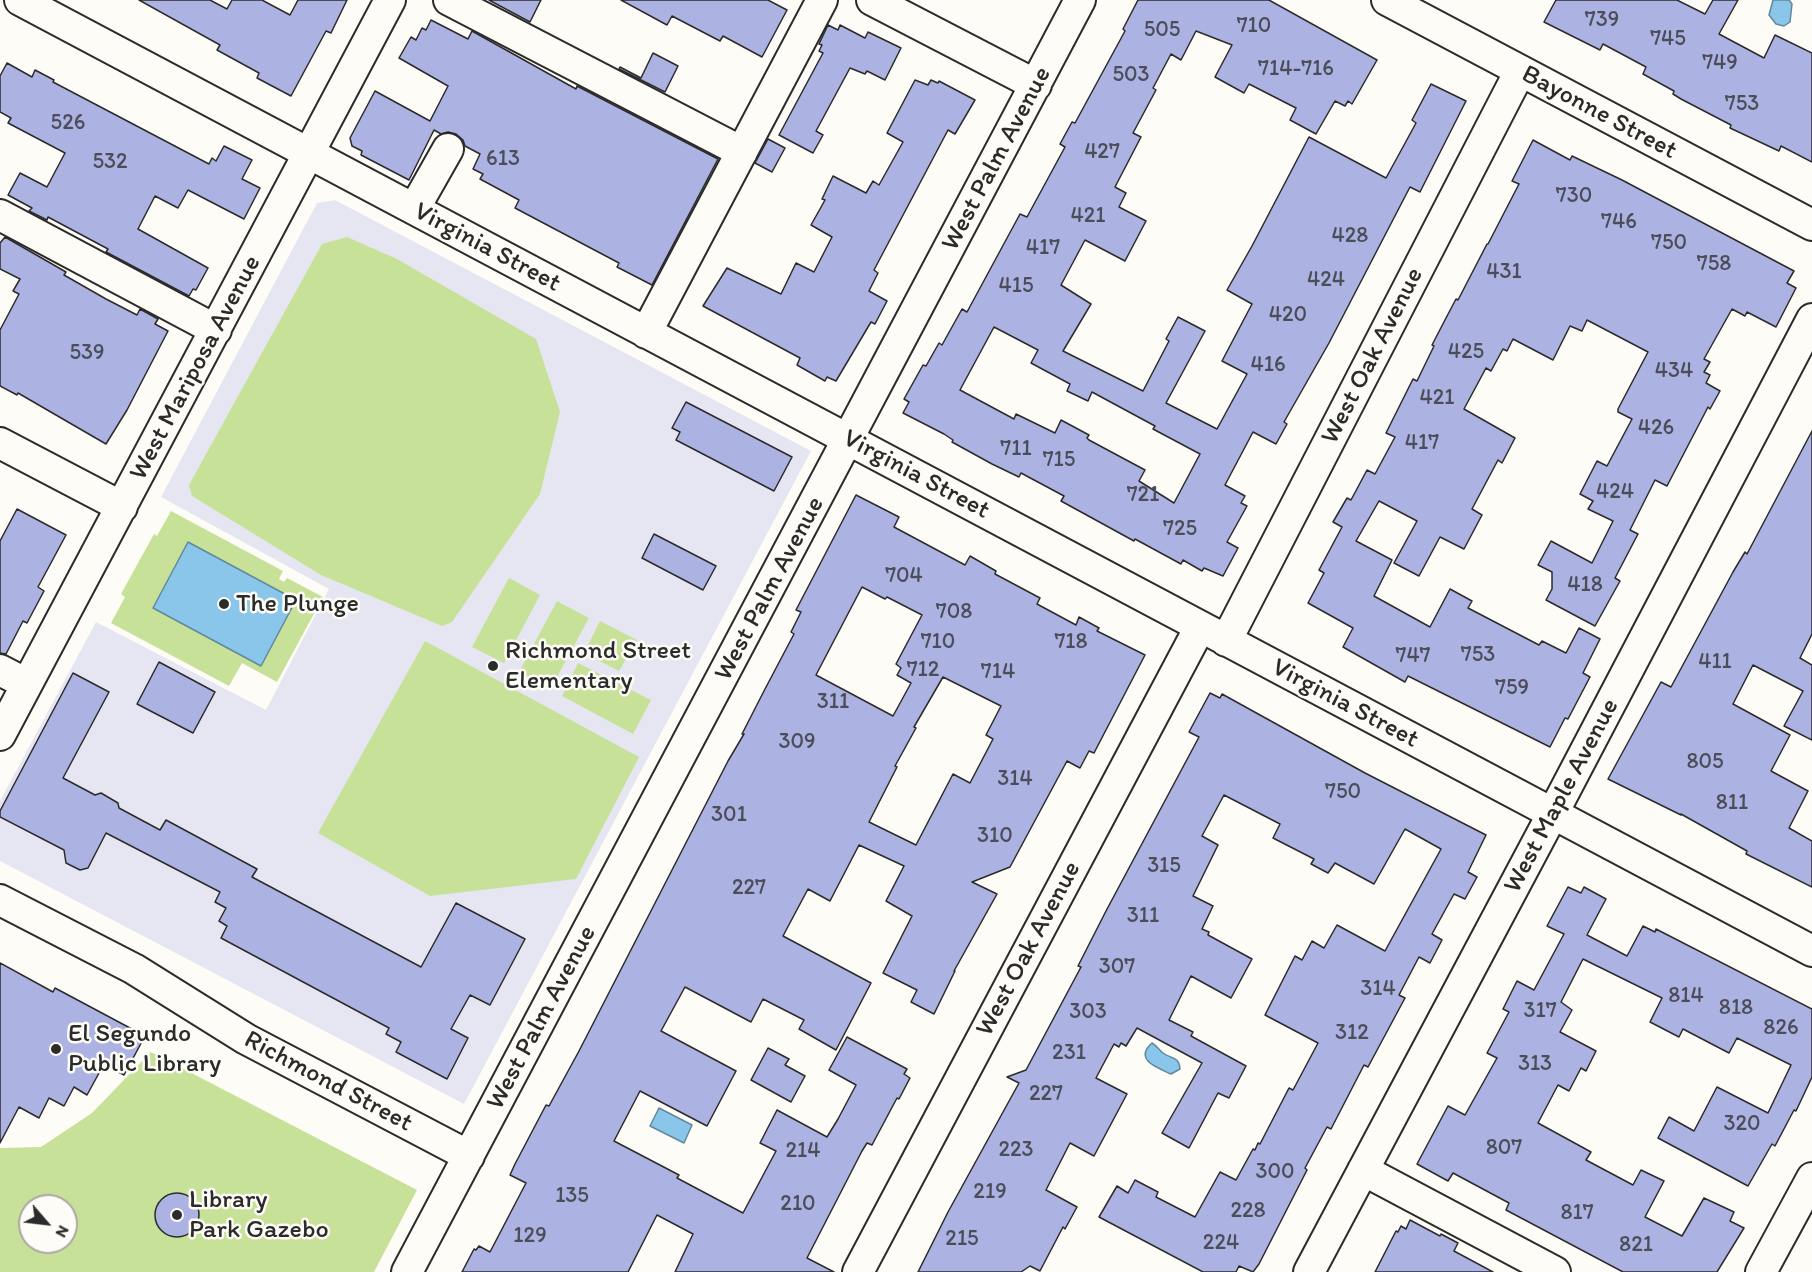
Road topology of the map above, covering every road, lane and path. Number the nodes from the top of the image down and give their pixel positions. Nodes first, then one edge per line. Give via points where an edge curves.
1 (20, 0) edge
2 (390, 0) edge
3 (449, 0) edge
4 (822, 0) edge
5 (872, 0) edge
6 (1080, 0) edge
7 (1387, 0) edge
8 (1520, 70) junction
9 (1036, 85) junction
10 (448, 149) dead end
11 (742, 152) junction
12 (309, 154) junction
13 (414, 209) junction
14 (0, 215) edge
15 (1812, 225) edge
16 (1812, 319) edge
17 (216, 330) junction
18 (646, 333) junction
19 (849, 439) junction
20 (0, 443) edge
21 (122, 507) junction
22 (1200, 627) junction
23 (1226, 641) junction
24 (0, 670) edge
25 (27, 684) junction
26 (0, 735) edge
27 (1553, 813) junction
28 (0, 900) edge
29 (1812, 951) edge
30 (469, 1156) junction
31 (1363, 1170) junction
32 (1812, 1178) edge
33 (407, 1272) edge
34 (858, 1272) edge
35 (1309, 1272) edge
36 (1555, 1272) edge
37 (1761, 1272) edge

1 - 12 street, Virginia Street
2 - 12 street, West Mariposa Avenue
3 - 11 street
4 - 11 street
5 - 9 street
6 - 9 street, West Palm Avenue
7 - 8 street, Bayonne Street
8 - 15 street, Bayonne Street
8 - 23 street, West Oak Avenue
9 - 19 street, West Palm Avenue
10 - 13 street
11 - 18 street
12 - 13 street, Virginia Street
12 - 17 street, West Mariposa Avenue
13 - 18 street, Virginia Street
14 - 17 street
16 - 27 street, West Maple Avenue
17 - 21 street, West Mariposa Avenue
18 - 19 street, Virginia Street
19 - 22 street, Virginia Street
19 - 30 street, West Palm Avenue
20 - 21 street
21 - 25 street, West Mariposa Avenue
22 - 23 street, Virginia Street
22 - 34 street, West Oak Avenue
23 - 27 street, Virginia Street
24 - 25 street
25 - 26 street, West Mariposa Avenue
27 - 29 street, Virginia Street
27 - 31 street, West Maple Avenue
28 - 30 street, Richmond Street via 134,969 246,1039
30 - 33 street, West Palm Avenue
31 - 35 street, West Maple Avenue
31 - 36 street
32 - 37 street

